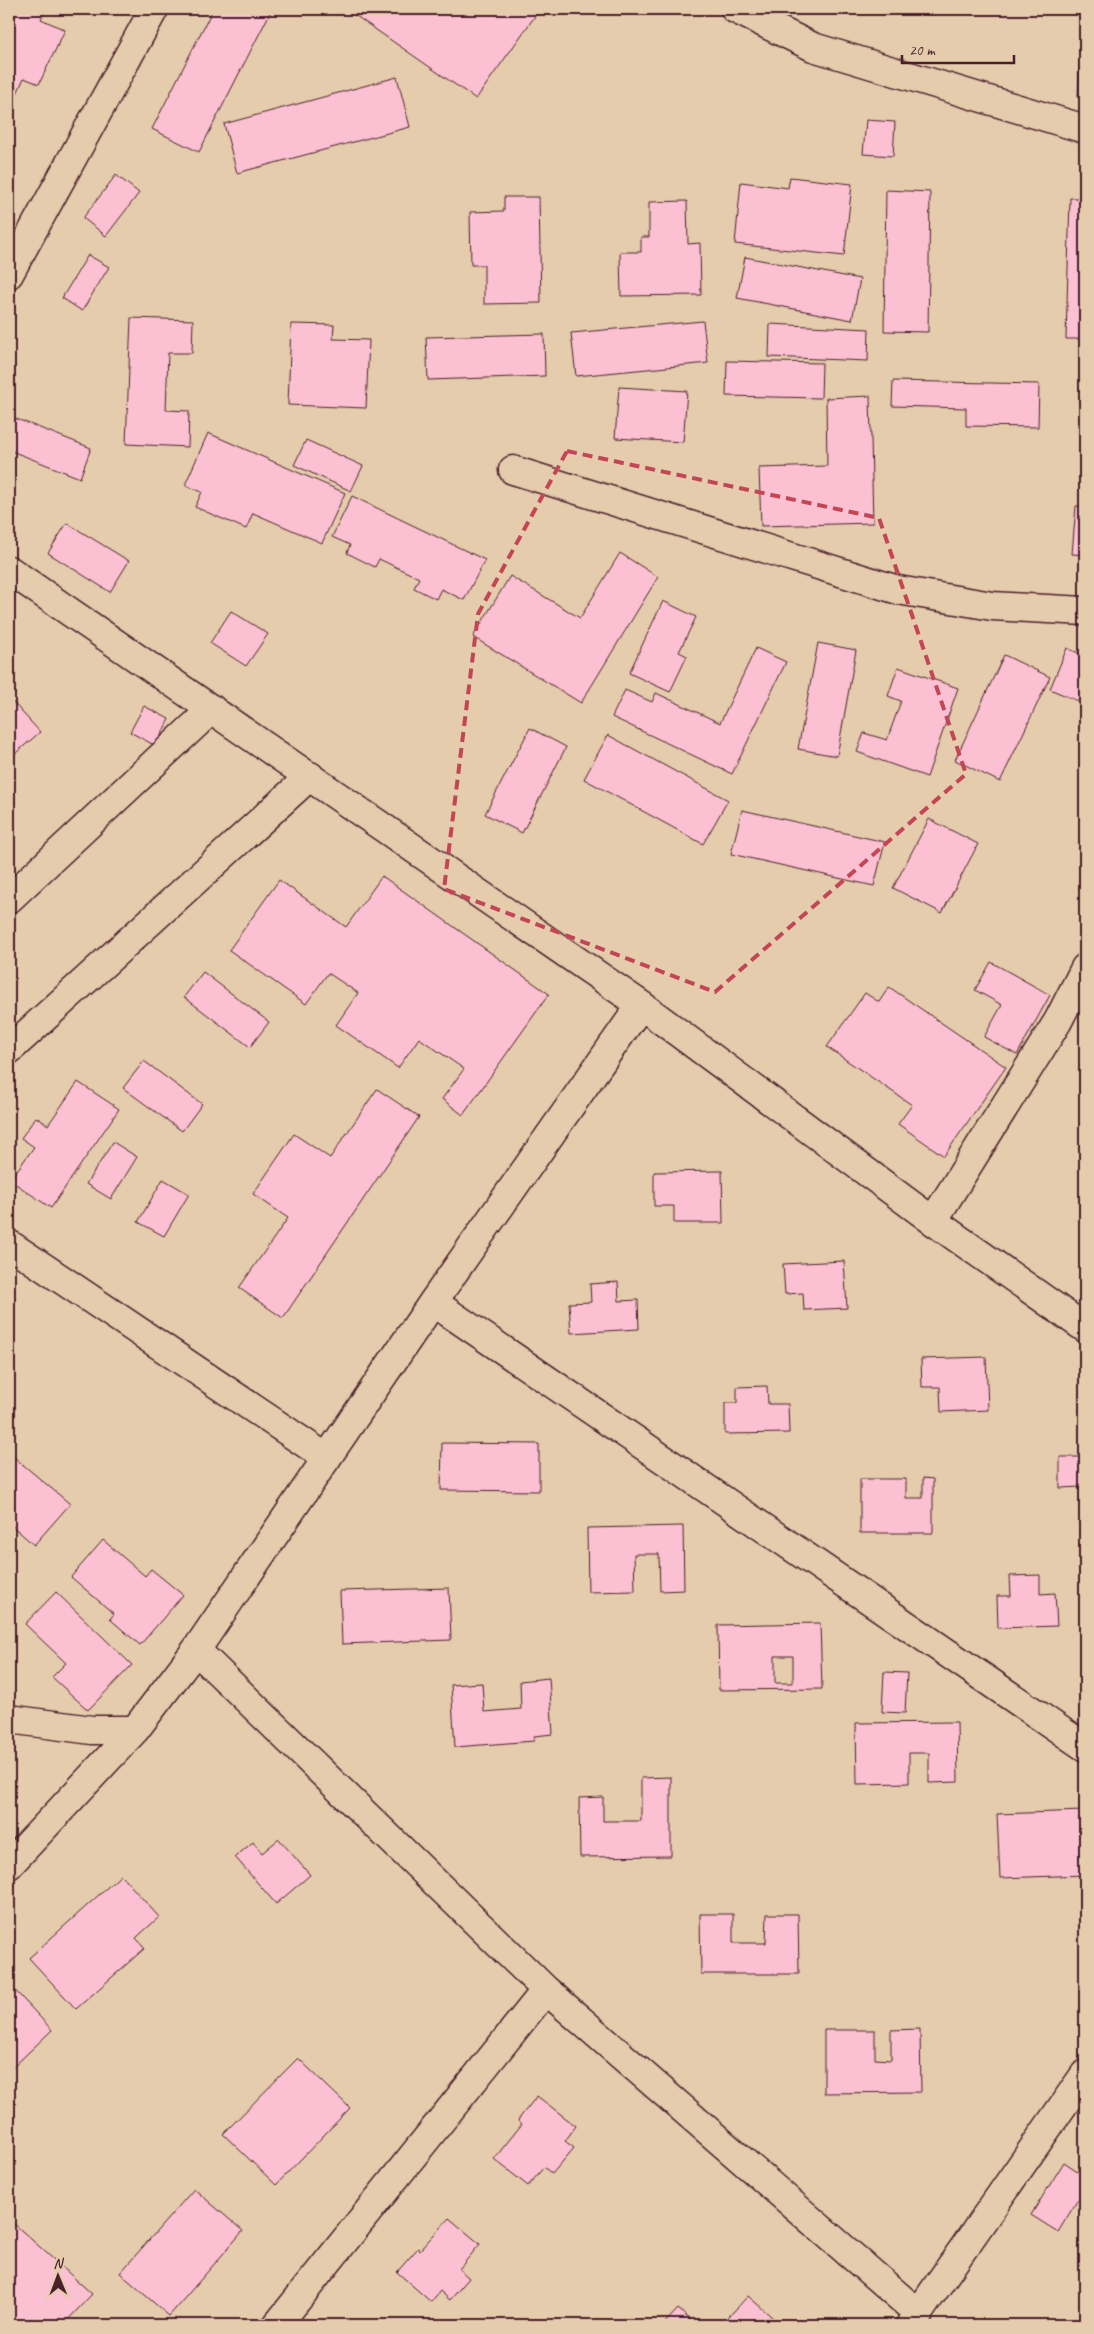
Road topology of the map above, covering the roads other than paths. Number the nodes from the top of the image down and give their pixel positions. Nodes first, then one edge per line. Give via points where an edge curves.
1 (154, 9) edge
2 (735, 9) edge
3 (1085, 129) edge
4 (9, 274) edge
5 (513, 470) dead end
6 (9, 570) edge
7 (1085, 611) edge
8 (212, 709) junction
9 (310, 776) junction
10 (9, 899) edge
11 (1085, 968) edge
12 (641, 1005) junction
13 (9, 1050) edge
14 (933, 1221) junction
15 (9, 1244) edge
16 (433, 1302) junction
17 (1085, 1328) edge
18 (327, 1458) junction
19 (196, 1650) junction
20 (9, 1719) edge
21 (135, 1730) junction
22 (1085, 1747) edge
23 (9, 1865) edge
24 (546, 1990) junction
25 (1085, 2074) edge
26 (915, 2320) edge
27 (277, 2325) edge

1 - 4 street
2 - 3 street via 813,47
5 - 7 street via 898,590 992,606
6 - 8 street
8 - 9 street
8 - 10 street
9 - 12 street
9 - 13 street
11 - 14 street via 1058,1021
12 - 14 street
12 - 16 street
14 - 17 street
15 - 18 street
16 - 18 street
16 - 22 street
18 - 19 street
19 - 21 street
19 - 24 street
20 - 21 street via 92,1730
21 - 23 street
24 - 26 street
24 - 27 street
25 - 26 street

